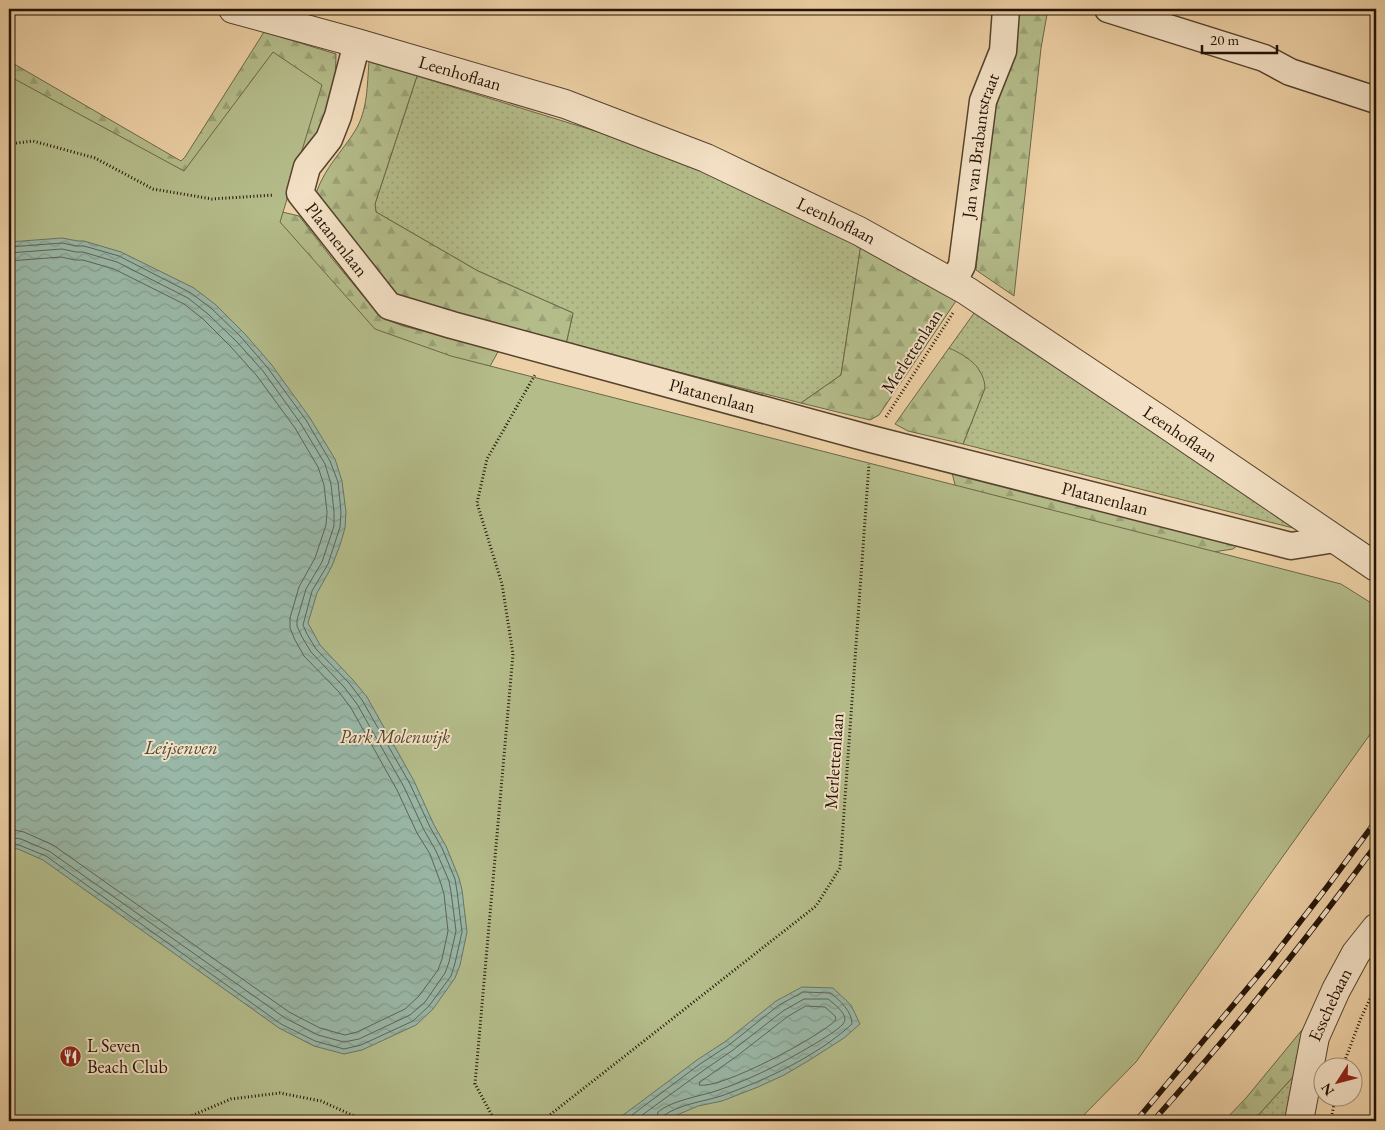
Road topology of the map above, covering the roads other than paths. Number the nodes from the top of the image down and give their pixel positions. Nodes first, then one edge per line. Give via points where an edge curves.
1 (233, 9) edge
2 (1006, 9) edge
3 (1108, 9) edge
4 (357, 43) junction
5 (1376, 100) edge
6 (960, 287) junction
7 (1335, 539) junction
8 (1376, 567) edge
9 (1376, 928) edge
10 (1299, 1121) edge

1 - 4 street, Leenhoflaan
2 - 6 street, Jan van Brabantstraat via 1002,51 983,101
3 - 5 street via 1264,58 1290,72
4 - 6 street, Leenhoflaan via 564,104 706,158 859,231
4 - 7 street, Platanenlaan via 338,116 328,139 307,167 300,193 389,306 871,439 1291,546
6 - 7 street, Leenhoflaan
7 - 8 street, Leenhoflaan
9 - 10 street, Esschebaan via 1356,953 1315,1037

